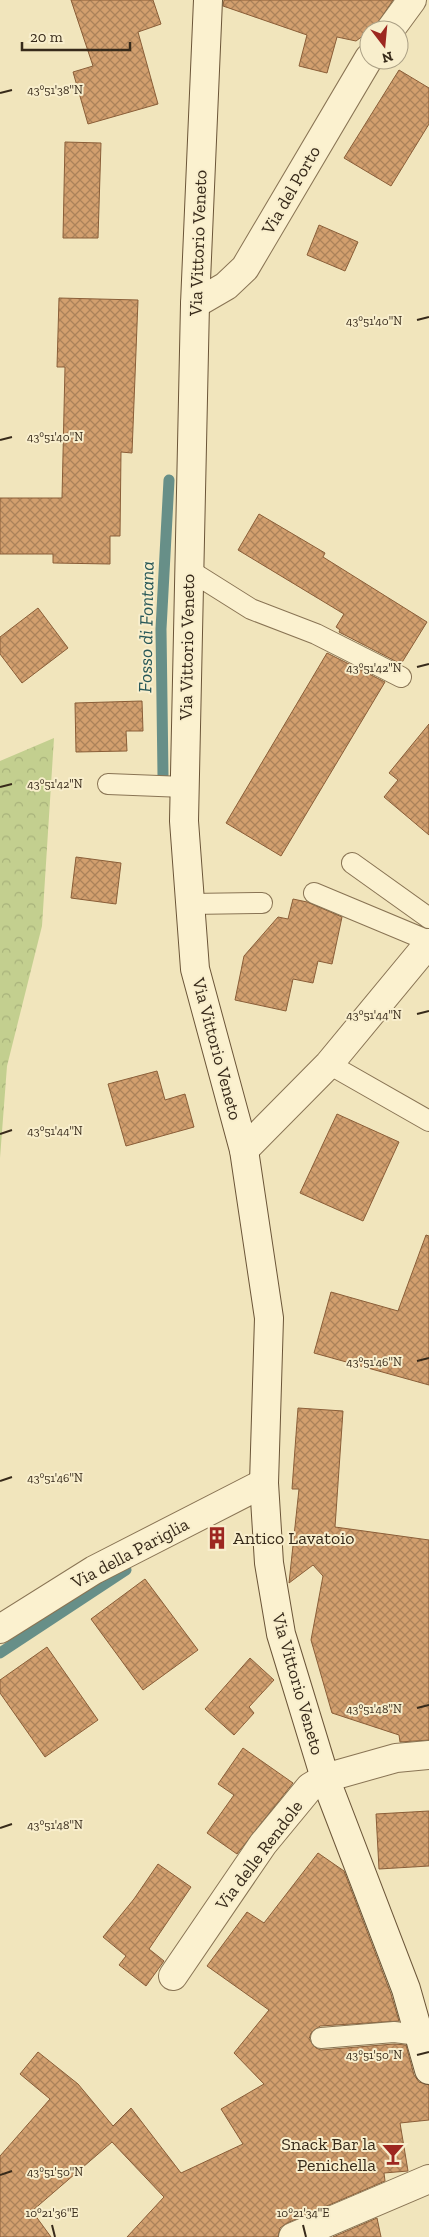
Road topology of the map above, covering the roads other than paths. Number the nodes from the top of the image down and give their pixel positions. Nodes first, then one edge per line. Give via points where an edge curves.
1 (208, 0) edge
2 (412, 0) edge
3 (397, 20) edge
4 (362, 70) edge
5 (195, 304) junction
6 (189, 570) junction
7 (401, 677) dead end
8 (108, 784) dead end
9 (182, 786) junction
10 (352, 863) dead end
11 (314, 893) dead end
12 (262, 903) dead end
13 (190, 904) junction
14 (429, 918) edge
15 (429, 942) edge
16 (329, 1064) junction
17 (429, 1121) edge
18 (244, 1150) junction
19 (264, 1483) junction
20 (0, 1629) edge
21 (429, 1755) edge
22 (325, 1778) junction
23 (173, 1976) dead end
24 (419, 2035) junction
25 (322, 2038) dead end
26 (429, 2070) edge
27 (429, 2179) edge
28 (293, 2237) edge

1 - 5 street, Via Vittorio Veneto
2 - 3 street
4 - 5 street, Via del Porto via 245,268 226,286
5 - 6 street, Via Vittorio Veneto
6 - 7 lane via 251,609 316,634
6 - 9 street, Via Vittorio Veneto
8 - 9 lane
9 - 13 street, Via Vittorio Veneto
10 - 14 lane
11 - 15 lane
12 - 13 lane
13 - 18 street, Via Vittorio Veneto via 195,969
15 - 16 street
16 - 17 lane
16 - 18 street
18 - 19 street, Via Vittorio Veneto via 269,1318
19 - 20 street, Via della Pariglia via 94,1570
19 - 22 street, Via Vittorio Veneto via 269,1562 281,1634
21 - 22 street, Via delle Rendole via 396,1758
22 - 23 street, Via delle Rendole via 310,1787 263,1844
22 - 24 street, Via Vittorio Veneto via 406,1989
24 - 25 lane via 394,2032
24 - 26 street, Via Vittorio Veneto
27 - 28 street

